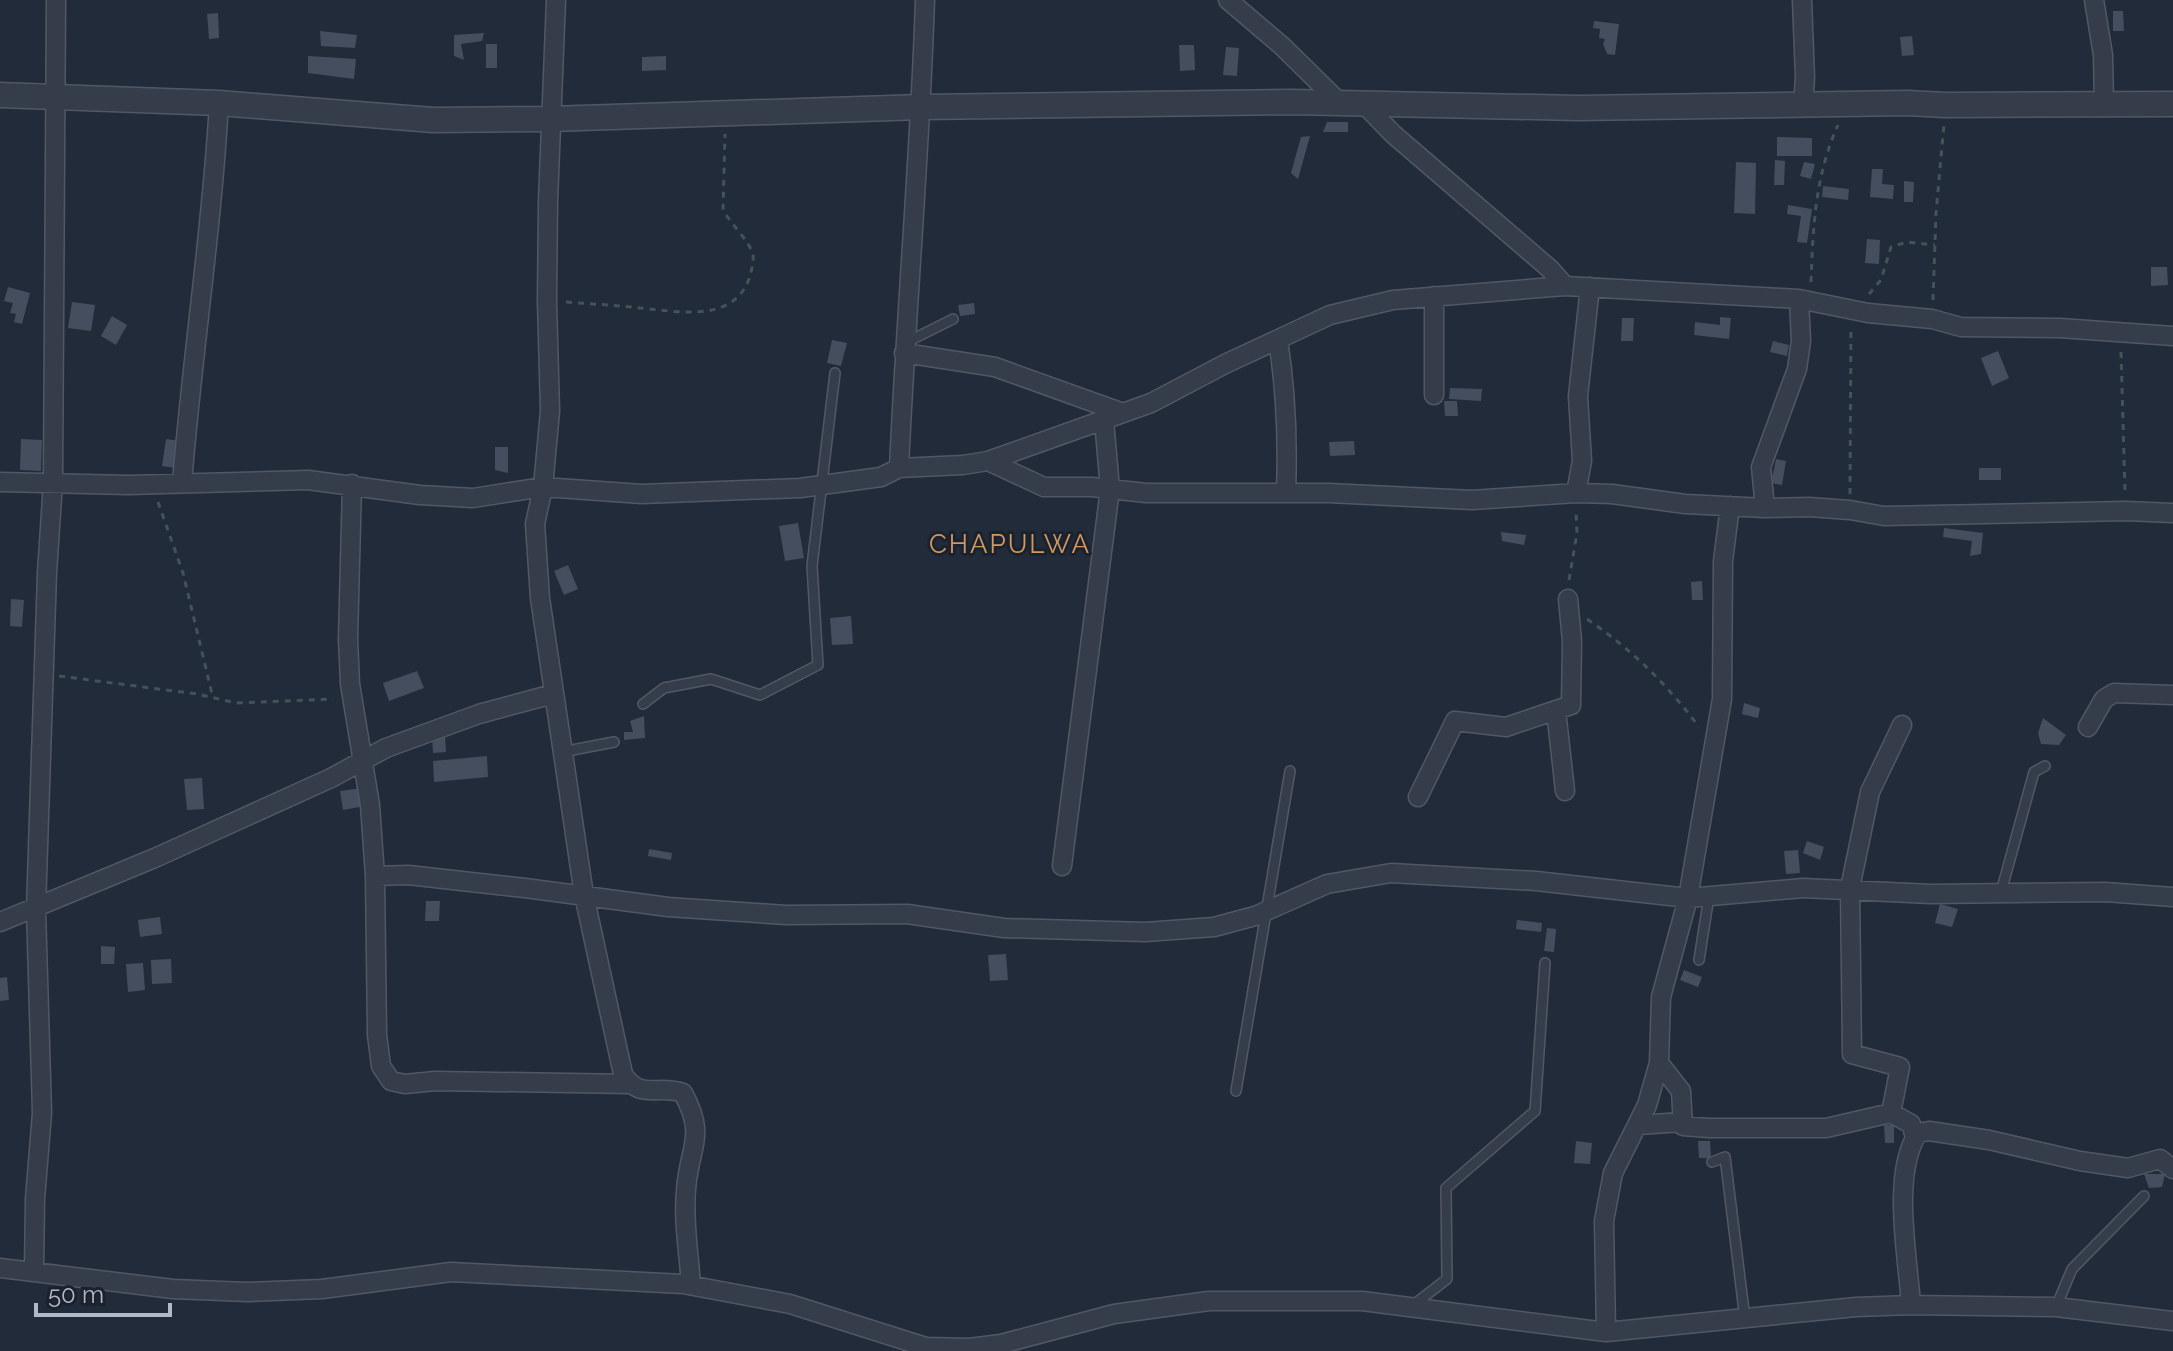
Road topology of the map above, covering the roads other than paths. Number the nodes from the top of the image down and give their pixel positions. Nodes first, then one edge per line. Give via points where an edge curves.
1 (56, 0) edge
2 (556, 0) edge
3 (925, 0) edge
4 (1228, 0) edge
5 (1802, 0) edge
6 (2094, 0) edge
7 (0, 95) edge
8 (54, 98) junction
9 (219, 103) junction
10 (1351, 103) junction
11 (2104, 104) junction
12 (2173, 104) edge
13 (1803, 105) junction
14 (922, 107) junction
15 (550, 119) junction
16 (1565, 286) junction
17 (1590, 287) junction
18 (1434, 296) junction
19 (1805, 300) junction
20 (953, 319) dead end
21 (2173, 336) edge
22 (1278, 340) junction
23 (905, 348) junction
24 (835, 373) dead end
25 (1434, 395) dead end
26 (1123, 413) junction
27 (1104, 420) junction
28 (988, 461) junction
29 (899, 468) junction
30 (0, 482) edge
31 (53, 482) junction
32 (182, 483) junction
33 (352, 484) junction
34 (823, 485) junction
35 (543, 487) junction
36 (1110, 489) junction
37 (1286, 492) junction
38 (1576, 493) junction
39 (1730, 506) junction
40 (1765, 508) junction
41 (2173, 513) edge
42 (1568, 599) road end
43 (553, 694) junction
44 (2173, 695) edge
45 (643, 704) dead end
46 (1556, 710) junction
47 (1902, 725) dead end
48 (2088, 727) dead end
49 (614, 742) dead end
50 (562, 752) junction
51 (364, 762) junction
52 (2045, 766) dead end
53 (1290, 771) dead end
54 (1565, 791) dead end
55 (1418, 797) dead end
56 (1062, 866) dead end
57 (375, 876) junction
58 (1850, 888) junction
59 (2001, 892) junction
60 (584, 895) junction
61 (1709, 896) junction
62 (2173, 897) edge
63 (1688, 898) junction
64 (36, 909) junction
65 (1267, 911) junction
66 (0, 922) edge
67 (1699, 960) dead end
68 (1545, 963) dead end
69 (1659, 1063) junction
70 (630, 1084) junction
71 (1236, 1091) dead end
72 (1891, 1113) junction
73 (1682, 1122) junction
74 (1638, 1125) junction
75 (1915, 1137) junction
76 (1712, 1162) dead end
77 (2173, 1169) edge
78 (2144, 1196) dead end
79 (0, 1268) edge
80 (34, 1272) junction
81 (691, 1285) junction
82 (1911, 1305) junction
83 (1412, 1306) junction
84 (2056, 1307) junction
85 (1745, 1319) junction
86 (2173, 1321) edge
87 (1606, 1332) junction

1 - 8 street
2 - 15 street
3 - 14 street
4 - 10 street
5 - 13 street
6 - 11 street
7 - 8 street
8 - 9 street
8 - 31 street
9 - 15 street via 433,120
9 - 32 street
10 - 13 street
10 - 14 street
10 - 16 street
11 - 12 street
11 - 13 street
14 - 15 street
14 - 23 street
15 - 35 street via 550,411
16 - 17 street
16 - 18 street
17 - 19 street
17 - 38 street via 1578,396 1582,461
18 - 22 street via 1362,305
18 - 25 street
19 - 21 street via 1961,327
19 - 40 street via 1797,369 1761,467
20 - 23 lane
22 - 26 street
22 - 37 street via 1285,383
23 - 26 street via 995,367
23 - 29 street
24 - 34 lane
26 - 27 street
27 - 28 street
27 - 36 street
28 - 29 street
28 - 36 street via 1044,487
29 - 34 street via 881,477
30 - 31 street
31 - 32 street
31 - 64 street
32 - 33 street
33 - 35 street via 473,498
33 - 51 street via 348,639
34 - 35 street via 642,494
34 - 45 lane via 812,566 818,665 760,695 711,679 664,688
35 - 43 street via 535,524
36 - 37 street
36 - 56 street
37 - 38 street via 1472,500
38 - 39 street
39 - 40 street
39 - 63 street via 1723,561 1722,699
40 - 41 street via 1884,516
42 - 46 street via 1571,705
43 - 50 street
43 - 51 street via 443,726
44 - 48 street via 2108,695
46 - 54 street
46 - 55 street via 1506,727 1455,721
47 - 58 street via 1870,792
49 - 50 lane
50 - 60 street
51 - 57 street
51 - 64 street
52 - 59 lane via 2034,772
53 - 65 lane
57 - 60 street
57 - 70 street via 377,1035 381,1066 391,1081
58 - 59 street
58 - 61 street via 1774,888
58 - 72 street via 1852,1054 1900,1067
59 - 62 street
60 - 65 street via 668,907 786,915 907,914 1004,928 1087,931 1214,927
60 - 70 street via 623,1074
61 - 63 street
61 - 67 lane
63 - 65 street via 1536,881 1391,873 1327,884
63 - 69 street via 1661,997
64 - 66 street
64 - 80 street via 42,1113
65 - 71 lane
68 - 83 lane via 1535,1111 1446,1188 1447,1279
69 - 73 street via 1681,1091
69 - 74 street
70 - 81 street via 642,1091 683,1093 693,1112 697,1135 685,1192
72 - 73 street via 1826,1128 1709,1128
72 - 75 street via 1911,1124
73 - 74 street
74 - 87 street via 1613,1173 1604,1221
75 - 77 street via 1929,1131 2128,1168 2160,1159
75 - 82 street via 1904,1183
76 - 85 lane via 1725,1157
78 - 84 lane via 2072,1269
79 - 80 street
80 - 81 street via 247,1292 322,1289 451,1272
81 - 83 street via 790,1304 926,1347 1001,1344 1114,1314 1209,1301
82 - 84 street
82 - 85 street
83 - 87 street
84 - 86 street
85 - 87 street

